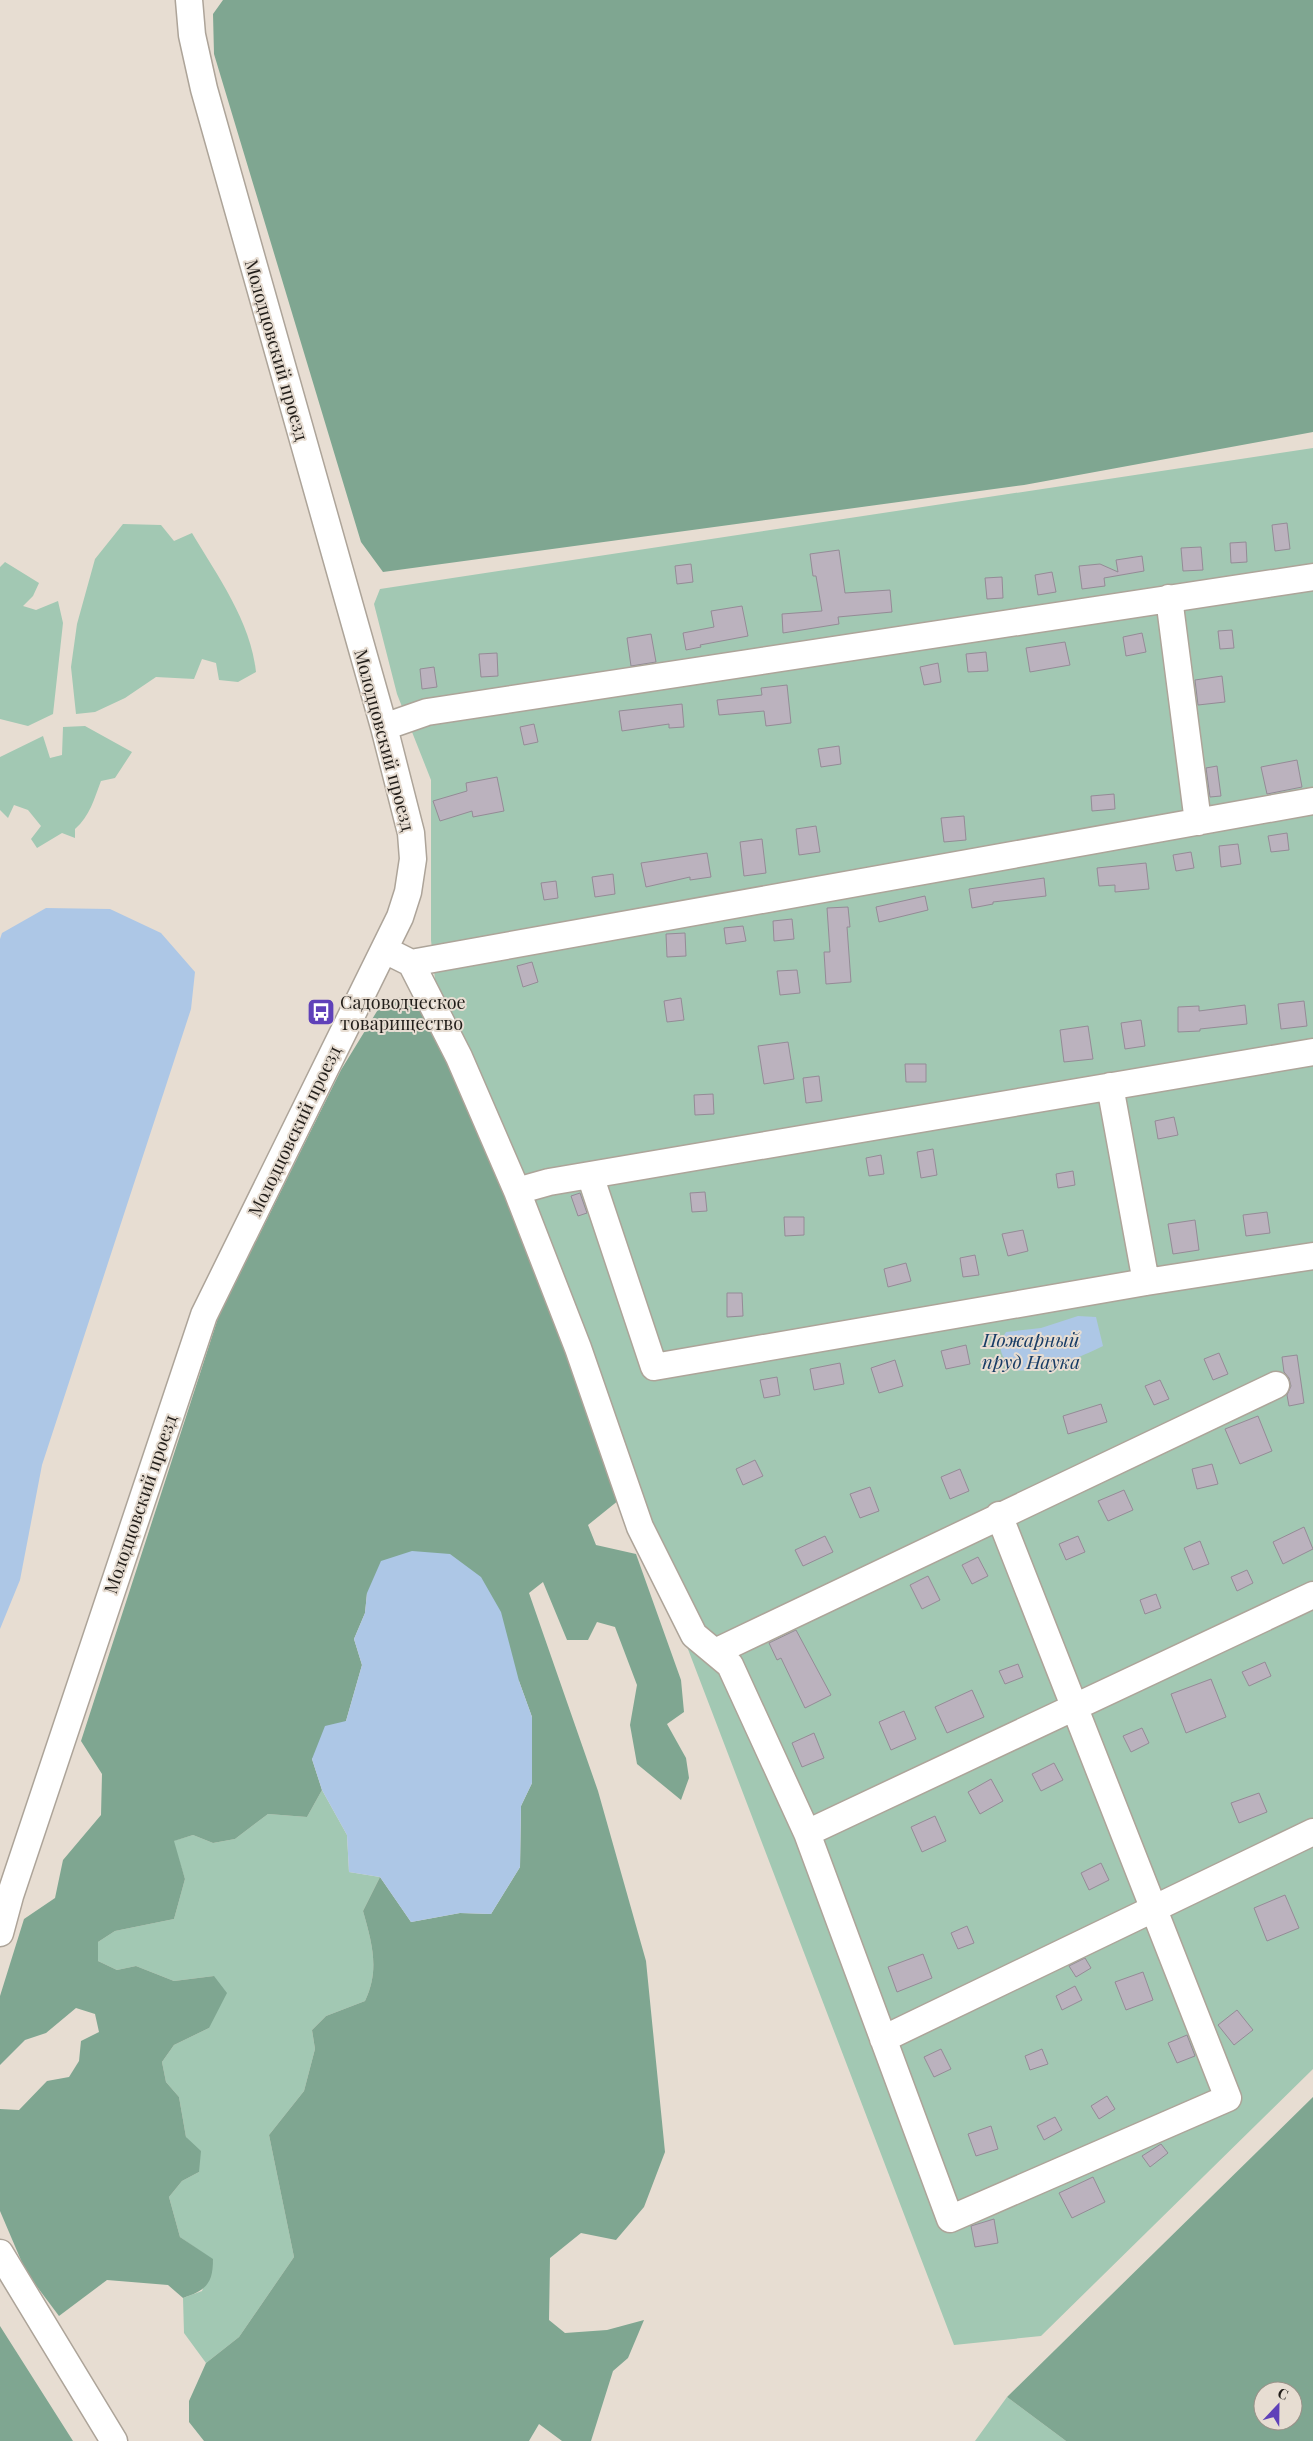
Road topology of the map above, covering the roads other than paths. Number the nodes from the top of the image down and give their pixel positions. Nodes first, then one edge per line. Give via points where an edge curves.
1 (190, 0) edge
2 (1313, 577) edge
3 (1169, 598) junction
4 (384, 728) junction
5 (1313, 802) edge
6 (1198, 822) junction
7 (385, 950) junction
8 (411, 963) junction
9 (1313, 1052) edge
10 (1110, 1086) junction
11 (590, 1175) junction
12 (517, 1192) junction
13 (1313, 1256) edge
14 (1146, 1282) junction
15 (1276, 1385) dead end
16 (998, 1515) junction
17 (1313, 1595) edge
18 (715, 1652) junction
19 (1074, 1707) junction
20 (807, 1832) junction
21 (1313, 1832) edge
22 (1153, 1909) junction
23 (0, 1934) edge
24 (883, 2039) junction
25 (0, 2253) edge
26 (114, 2441) edge

1 - 4 street, Молодцовский проезд via 192,35 207,98
2 - 3 street
3 - 4 street via 427,712
3 - 6 street
4 - 7 street, Молодцовский проезд via 411,833 413,859 408,892
5 - 6 street
6 - 8 street
7 - 8 street
7 - 23 street, Молодцовский проезд via 204,1315
8 - 12 street via 459,1057
9 - 10 street
10 - 11 street
10 - 14 street
11 - 12 street
11 - 14 street via 654,1367
12 - 18 street via 578,1348 640,1527 694,1635
13 - 14 street
15 - 16 street
16 - 18 street
16 - 19 street
17 - 19 street
18 - 20 street via 730,1665
19 - 20 street
19 - 22 street
20 - 24 street
21 - 22 street
22 - 24 street
22 - 24 street via 1228,2098 950,2219
25 - 26 street

